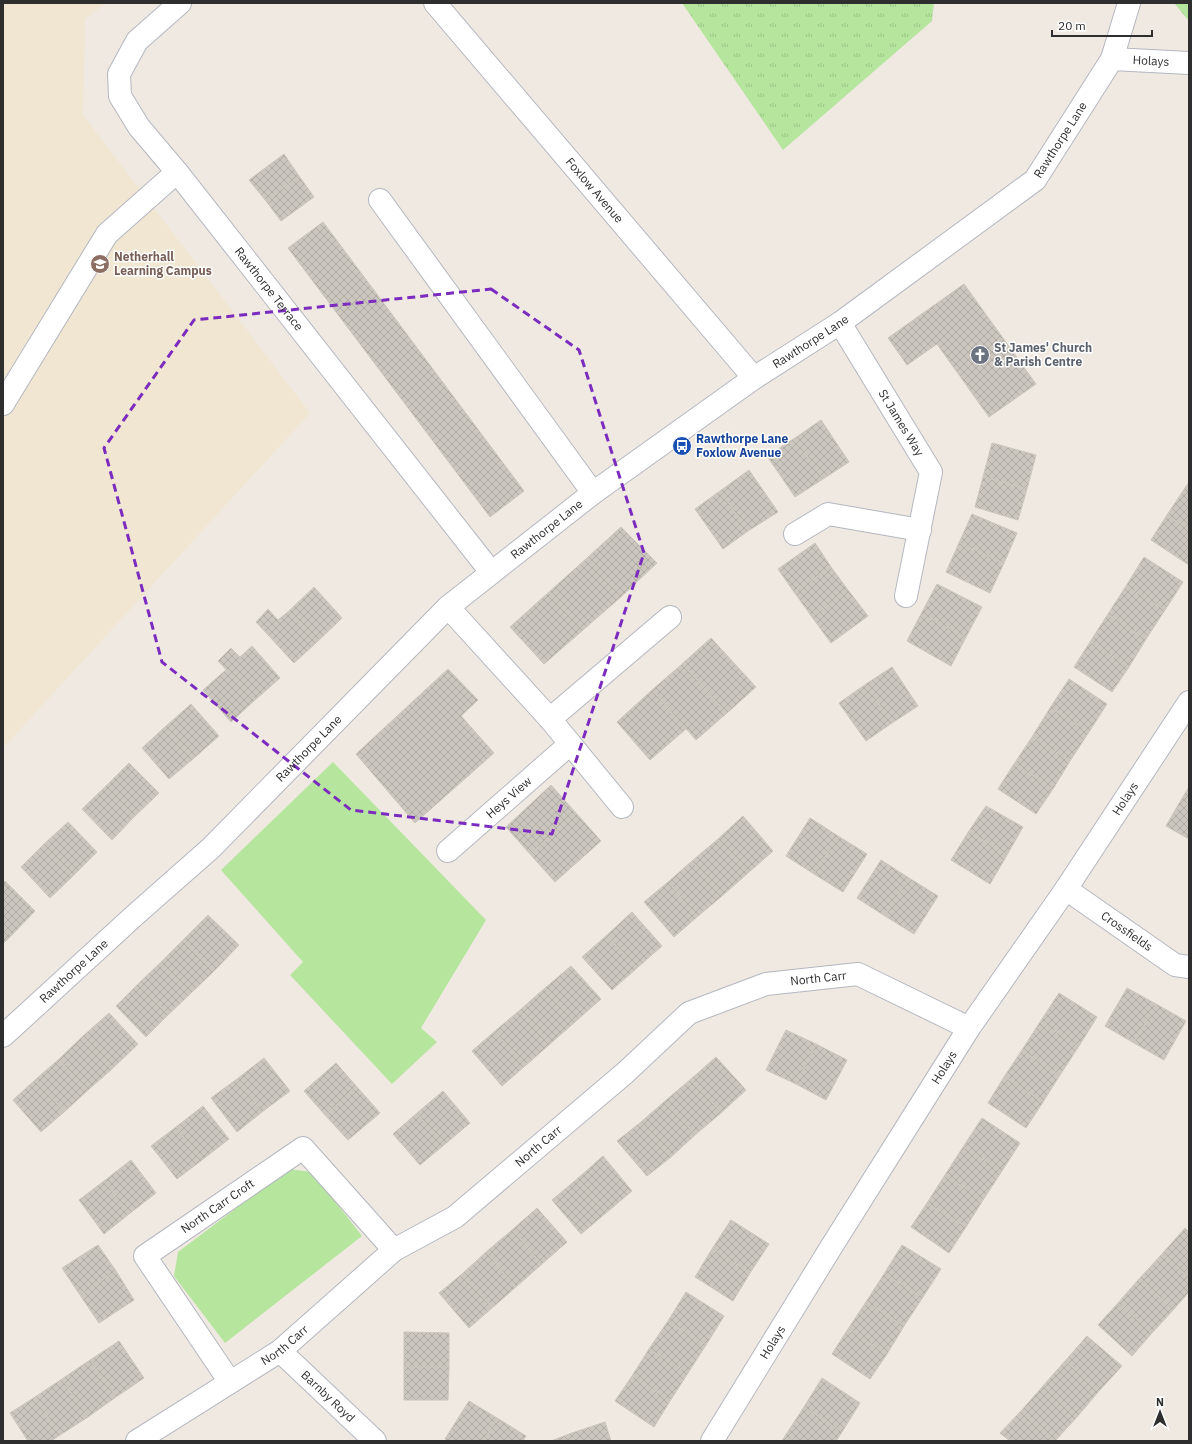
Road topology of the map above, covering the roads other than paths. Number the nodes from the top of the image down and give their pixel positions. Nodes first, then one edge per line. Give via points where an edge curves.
1 (180, 3) edge
2 (435, 3) edge
3 (1129, 3) edge
4 (1112, 59) junction
5 (1189, 63) edge
6 (177, 172) junction
7 (380, 200) dead end
8 (840, 323) junction
9 (754, 378) junction
10 (3, 404) edge
11 (593, 493) junction
12 (920, 530) junction
13 (795, 534) dead end
14 (491, 572) junction
15 (906, 596) dead end
16 (448, 607) junction
17 (670, 617) dead end
18 (1189, 702) edge
19 (550, 719) junction
20 (570, 744) junction
21 (622, 807) dead end
22 (448, 851) dead end
23 (1066, 889) junction
24 (1189, 967) edge
25 (969, 1028) junction
26 (3, 1036) edge
27 (394, 1250) junction
28 (280, 1351) junction
29 (230, 1382) junction
30 (137, 1441) edge
31 (375, 1441) edge
32 (712, 1441) edge

1 - 6 street, Rawthorpe Terrace via 137,41 119,74 120,96 139,127
2 - 9 street, Foxlow Avenue
3 - 4 street, Rawthorpe Lane
4 - 5 street, Holays
4 - 8 street, Rawthorpe Lane via 1035,180
6 - 10 street via 107,234
6 - 14 street, Rawthorpe Terrace
7 - 11 street
8 - 9 street, Rawthorpe Lane
8 - 12 street, St James Way via 931,472
9 - 11 street, Rawthorpe Lane
11 - 14 street, Rawthorpe Lane
12 - 13 street via 828,514
12 - 15 street, St James Way
14 - 16 street, Rawthorpe Lane
16 - 19 street
16 - 26 street, Rawthorpe Lane via 212,848
17 - 19 street
18 - 23 street, Holays
19 - 20 street
20 - 21 street
20 - 22 street, Heys View
23 - 24 street, Crossfields via 1175,964
23 - 25 street, Holays
25 - 27 street, North Carr via 858,974 766,984 689,1013 625,1073 455,1218
25 - 32 street, Holays
27 - 28 street, North Carr
27 - 29 street, North Carr Croft via 303,1148 145,1256
28 - 29 street, North Carr
28 - 31 street, Barnby Royd
29 - 30 street, North Carr

